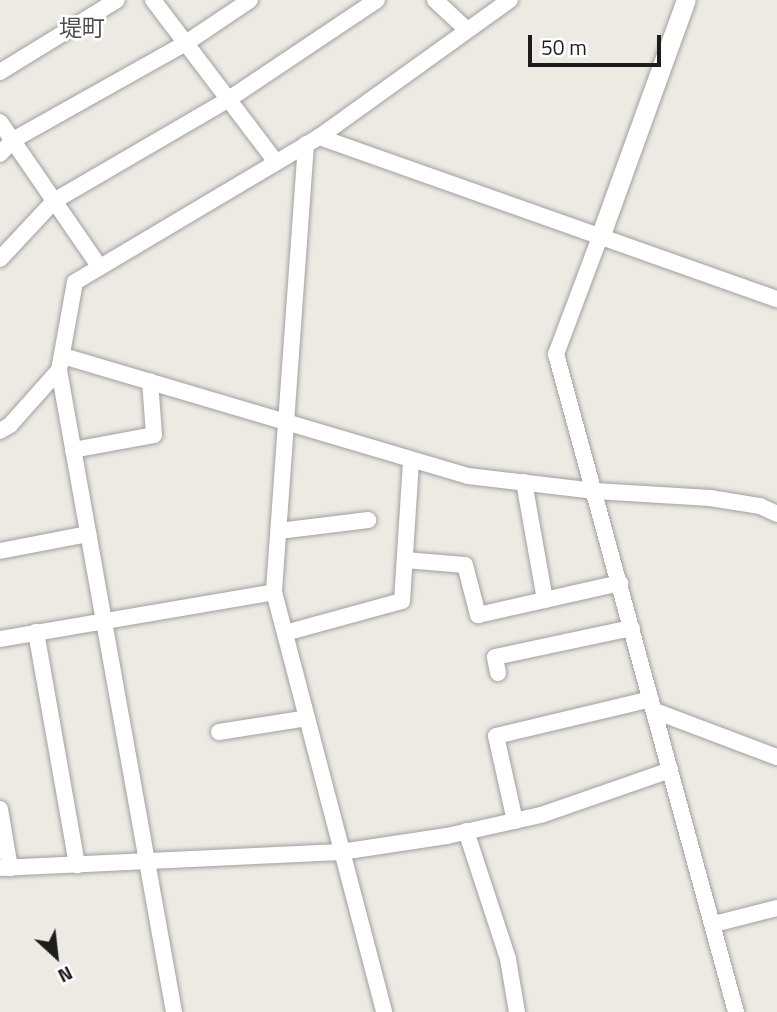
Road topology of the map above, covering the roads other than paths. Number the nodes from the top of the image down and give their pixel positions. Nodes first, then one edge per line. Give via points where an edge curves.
1 (117, 0) edge
2 (153, 0) edge
3 (250, 0) edge
4 (377, 0) edge
5 (435, 0) edge
6 (510, 0) edge
7 (685, 0) edge
8 (466, 29) junction
9 (186, 43) junction
10 (0, 72) edge
11 (229, 99) junction
12 (0, 122) edge
13 (13, 140) junction
14 (313, 140) junction
15 (0, 154) edge
16 (275, 161) junction
17 (54, 201) junction
18 (600, 237) junction
19 (0, 259) edge
20 (99, 266) junction
21 (777, 299) edge
22 (61, 363) junction
23 (150, 381) junction
24 (286, 422) junction
25 (0, 431) edge
26 (73, 450) junction
27 (411, 461) junction
28 (524, 482) junction
29 (596, 491) junction
30 (777, 514) edge
31 (368, 520) dead end
32 (279, 531) junction
33 (88, 534) junction
34 (0, 551) edge
35 (405, 560) junction
36 (620, 583) junction
37 (274, 592) junction
38 (545, 600) junction
39 (103, 620) junction
40 (632, 628) junction
41 (36, 632) junction
42 (285, 633) junction
43 (0, 639) edge
44 (498, 673) dead end
45 (653, 705) junction
46 (307, 718) junction
47 (219, 732) dead end
48 (777, 757) edge
49 (670, 770) junction
50 (0, 809) edge
51 (515, 821) junction
52 (466, 831) junction
53 (341, 852) junction
54 (147, 862) junction
55 (77, 865) junction
56 (5, 868) edge
57 (777, 908) edge
58 (714, 924) junction
59 (174, 1012) edge
60 (384, 1012) edge
61 (517, 1012) edge
62 (736, 1012) edge

1 - 10 street
2 - 9 street
3 - 9 street
4 - 11 street
5 - 8 street
6 - 8 street
7 - 18 street
8 - 14 street
9 - 11 street
9 - 13 street
11 - 16 street
11 - 17 street
12 - 13 street
13 - 15 street
13 - 17 street
14 - 16 street
14 - 18 street
14 - 24 street
16 - 20 street
17 - 19 street
17 - 20 street
18 - 21 street
18 - 29 street via 556,354
20 - 22 street via 75,282
22 - 23 street
22 - 25 street
22 - 26 street
23 - 24 street
23 - 26 street via 154,435
24 - 27 street
24 - 32 street
26 - 33 street
27 - 28 street via 468,476
27 - 35 street
28 - 29 street
28 - 38 street
29 - 30 street via 710,498 760,506
29 - 36 street
31 - 32 street
32 - 37 street
33 - 34 street
33 - 39 street
35 - 38 street via 465,565 478,615
35 - 42 street via 402,601
36 - 38 street
36 - 40 street
37 - 39 street
37 - 42 street
39 - 41 street
39 - 54 street
40 - 44 street via 495,657
40 - 45 street
41 - 43 street
41 - 55 street
42 - 46 street
45 - 48 street
45 - 49 street
45 - 51 street via 496,736
46 - 47 street
46 - 53 street
49 - 51 street
49 - 58 street
50 - 56 street
51 - 52 street
52 - 53 street
52 - 61 street via 508,959
53 - 54 street
53 - 60 street
54 - 55 street
54 - 59 street
55 - 56 street
57 - 58 street
58 - 62 street

